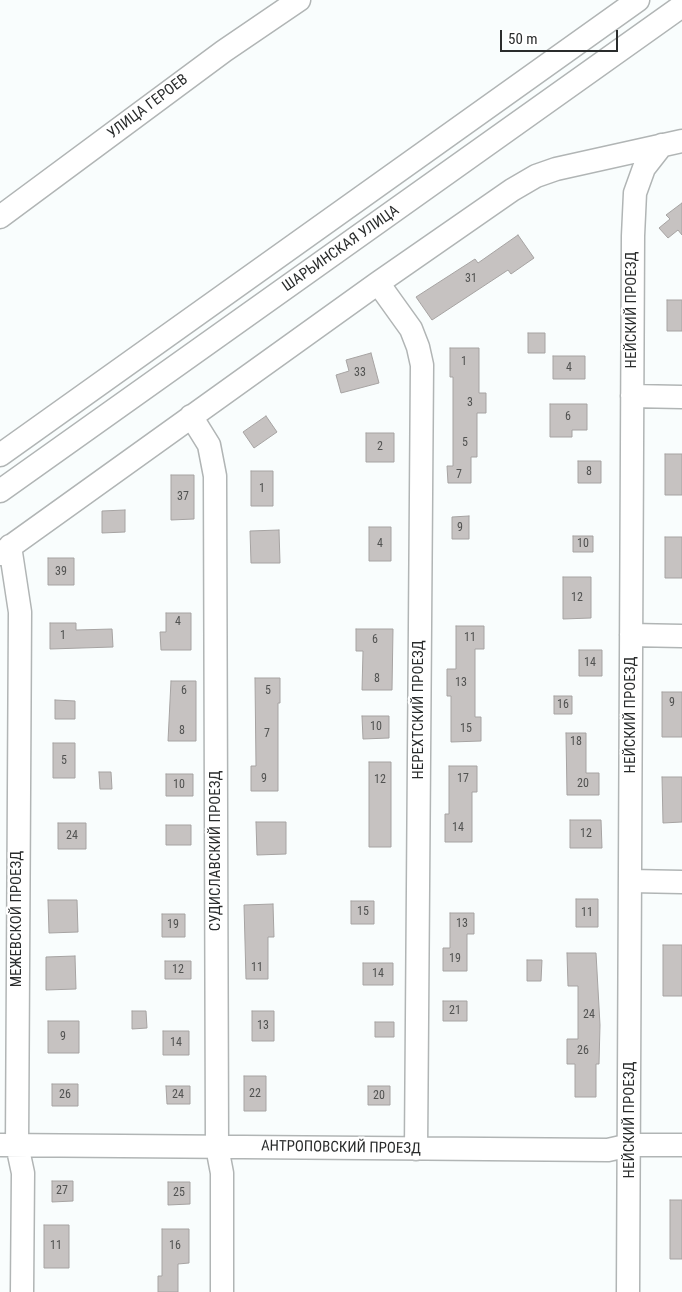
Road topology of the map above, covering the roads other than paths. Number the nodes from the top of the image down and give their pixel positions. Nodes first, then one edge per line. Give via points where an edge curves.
1 (299, 0) edge
2 (638, 0) edge
3 (682, 6) edge
4 (672, 143) edge
5 (0, 217) edge
6 (378, 282) junction
7 (632, 396) junction
8 (682, 397) edge
9 (191, 416) junction
10 (0, 455) edge
11 (0, 491) edge
12 (5, 550) edge
13 (631, 636) junction
14 (682, 636) edge
15 (631, 881) junction
16 (682, 882) edge
17 (8, 1145) edge
18 (630, 1145) junction
19 (682, 1145) edge
20 (217, 1147) junction
21 (416, 1149) junction
22 (22, 1292) edge
23 (222, 1292) edge
24 (628, 1292) edge

1 - 5 street, УЛИЦА ГЕРОЕВ via 224,51
2 - 10 street
3 - 11 street, ШАРЬИНСКАЯ УЛИЦА
4 - 6 street via 536,176
4 - 7 street, НЕЙСКИЙ ПРОЕЗД via 644,168 635,193
6 - 9 street
6 - 21 street, НЕРЕХТСКИЙ ПРОЕЗД via 411,329 422,365
7 - 8 street
7 - 13 street, НЕЙСКИЙ ПРОЕЗД
9 - 12 street
9 - 20 street, СУДИСЛАВСКИЙ ПРОЕЗД via 214,460 215,476
12 - 17 street, МЕЖЕВСКОЙ ПРОЕЗД via 20,612
13 - 14 street
13 - 15 street, НЕЙСКИЙ ПРОЕЗД
15 - 16 street
15 - 18 street, НЕЙСКИЙ ПРОЕЗД
17 - 20 street, АНТРОПОВСКИЙ ПРОЕЗД
17 - 22 street, МЕЖЕВСКОЙ ПРОЕЗД via 23,1173
18 - 19 street, АНТРОПОВСКИЙ ПРОЕЗД
18 - 21 street, АНТРОПОВСКИЙ ПРОЕЗД via 608,1150
18 - 24 street, НЕЙСКИЙ ПРОЕЗД
20 - 21 street, АНТРОПОВСКИЙ ПРОЕЗД
20 - 23 street, СУДИСЛАВСКИЙ ПРОЕЗД via 222,1173

